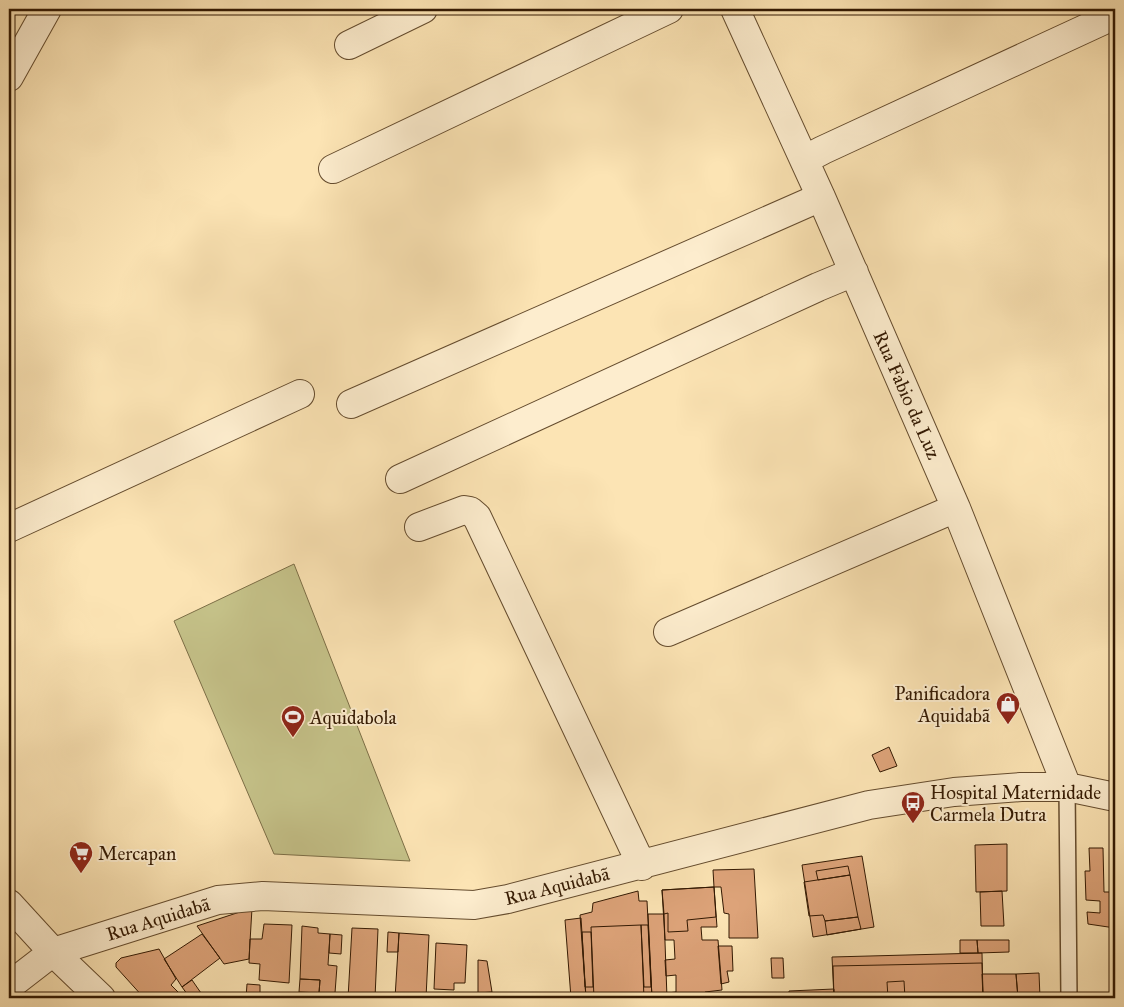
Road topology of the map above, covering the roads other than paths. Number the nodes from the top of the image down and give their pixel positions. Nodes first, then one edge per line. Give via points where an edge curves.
1 (47, 9) edge
2 (423, 9) edge
3 (669, 9) edge
4 (735, 9) edge
5 (1115, 15) edge
6 (349, 45) dead end
7 (9, 77) edge
8 (804, 160) junction
9 (333, 169) dead end
10 (821, 197) junction
11 (854, 272) junction
12 (300, 394) dead end
13 (351, 404) dead end
14 (400, 479) dead end
15 (956, 508) junction
16 (419, 527) dead end
17 (9, 528) edge
18 (668, 632) dead end
19 (1067, 787) junction
20 (1115, 797) edge
21 (642, 866) junction
22 (9, 904) edge
23 (53, 952) junction
24 (9, 986) edge
25 (101, 998) edge
26 (1069, 998) edge

1 - 7 street
2 - 6 street
3 - 9 street
4 - 8 street, Rua Fabio da Luz
5 - 8 street
8 - 10 street, Rua Fabio da Luz
10 - 11 street, Rua Fabio da Luz
10 - 13 street
11 - 14 street
11 - 15 street, Rua Fabio da Luz
12 - 17 street
15 - 18 street
15 - 19 street, Rua Fabio da Luz
16 - 21 street via 464,510 477,517
19 - 20 street, Rua Aquidabã
19 - 21 street, Rua Aquidabã via 954,792 869,806
19 - 26 lane
21 - 23 street, Rua Aquidabã via 474,905 263,896 218,900
22 - 23 street
23 - 24 street, Rua Aquidabã
23 - 25 street

